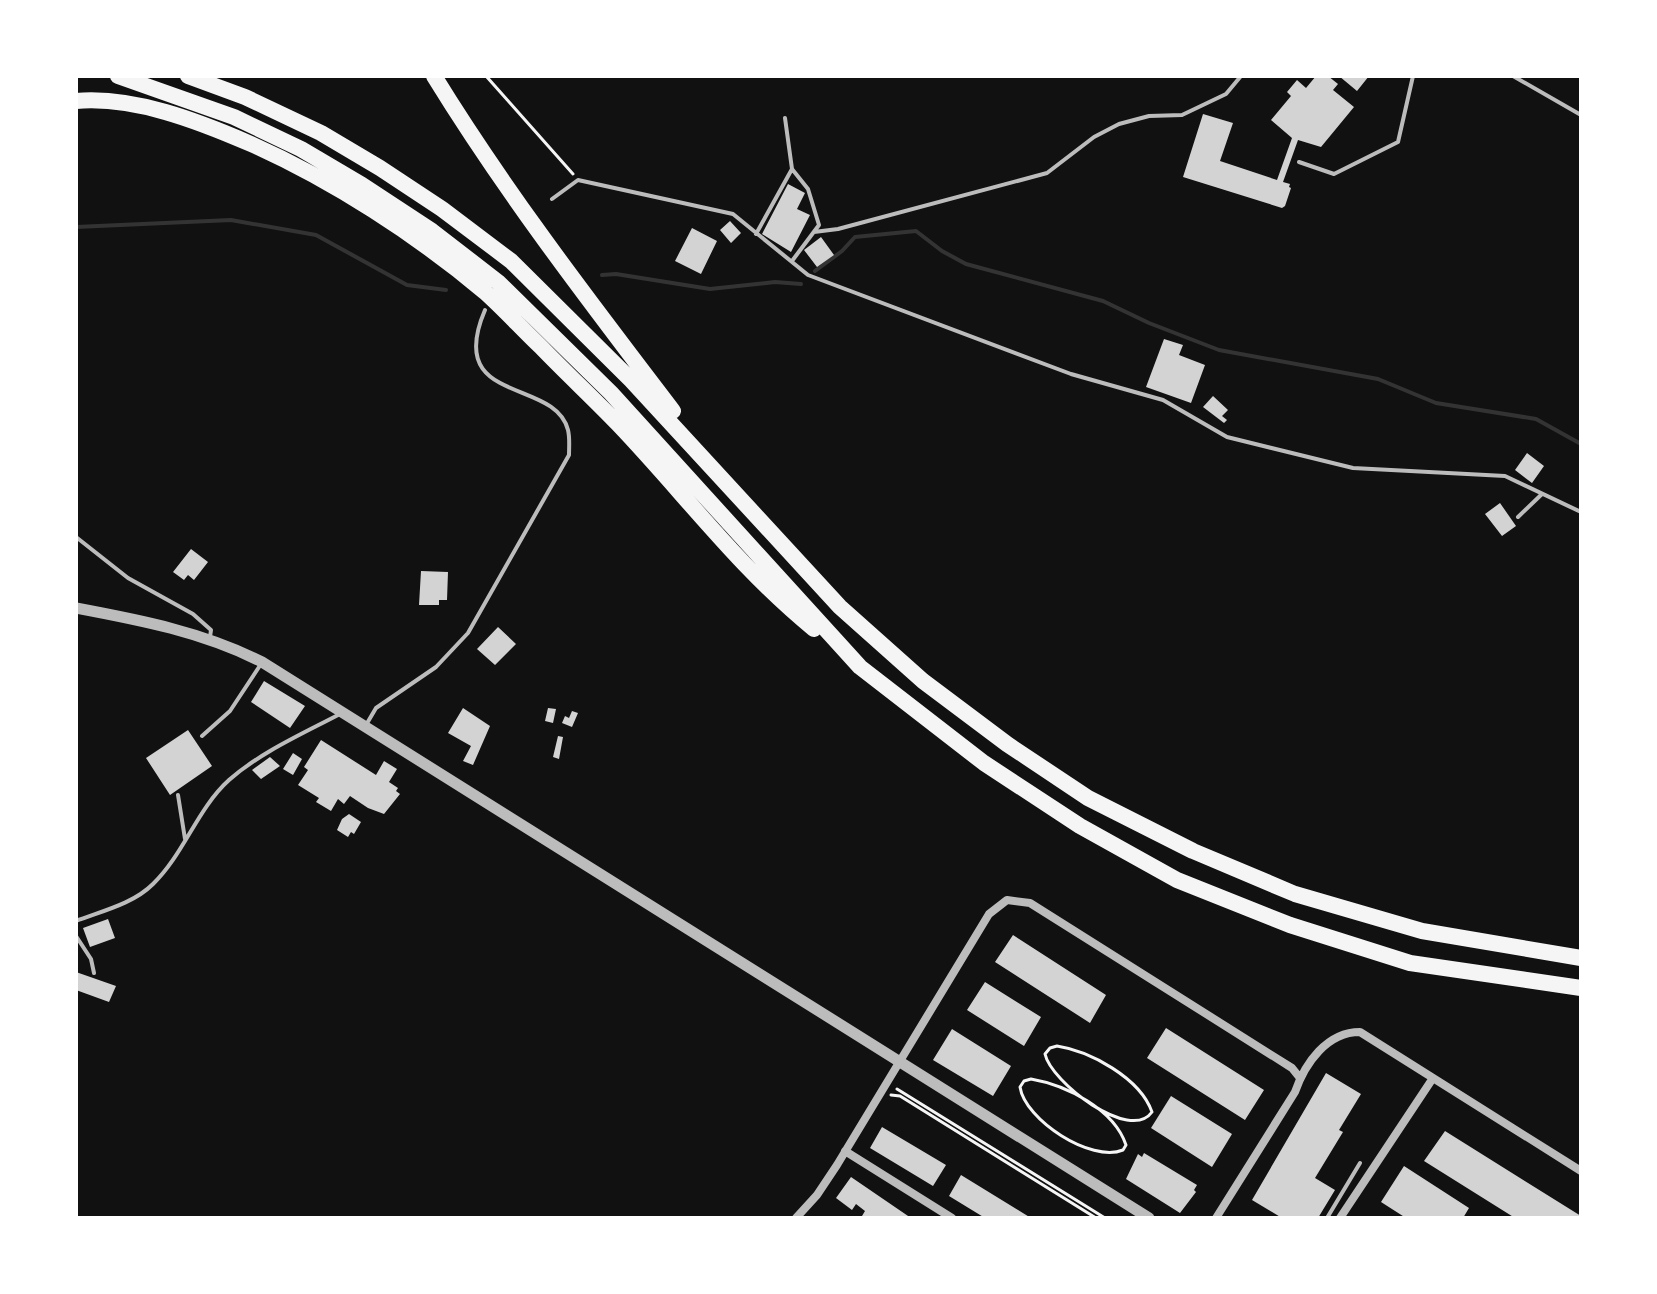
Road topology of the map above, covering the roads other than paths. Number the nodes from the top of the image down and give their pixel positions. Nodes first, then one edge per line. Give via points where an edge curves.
1 (118, 76) edge
2 (188, 76) edge
3 (434, 76) edge
4 (1241, 76) edge
5 (1413, 76) edge
6 (1513, 76) edge
7 (76, 101) edge
8 (1581, 115) edge
9 (785, 118) dead end
10 (1299, 162) dead end
11 (792, 169) junction
12 (552, 199) dead end
13 (814, 232) junction
14 (756, 234) junction
15 (792, 261) junction
16 (485, 310) dead end
17 (722, 477) junction
18 (1542, 494) junction
19 (1581, 512) edge
20 (1518, 517) dead end
21 (76, 537) edge
22 (76, 608) edge
23 (209, 639) junction
24 (262, 662) junction
25 (860, 667) junction
26 (342, 713) junction
27 (364, 727) junction
28 (202, 736) dead end
29 (178, 795) dead end
30 (185, 841) junction
31 (76, 921) edge
32 (76, 936) edge
33 (1581, 958) edge
34 (94, 973) dead end
35 (1581, 988) edge
36 (897, 1061) junction
37 (1300, 1078) junction
38 (1433, 1078) junction
39 (845, 1151) junction
40 (1360, 1163) dead end
41 (1581, 1171) edge
42 (796, 1218) edge
43 (952, 1218) edge
44 (1149, 1218) edge
45 (1216, 1218) edge
46 (1327, 1218) edge
47 (1340, 1218) edge

1 - 25 highway via 234,117 301,149 432,231 498,282 611,393
2 - 17 highway via 321,133 442,209 511,261
3 - 17 highway via 555,255
4 - 13 lane via 1226,94 1182,115 1119,124 1047,173
5 - 10 lane via 1398,142 1334,174
6 - 8 lane
7 - 25 highway via 125,104 225,132 287,160 436,254 486,293 608,415 773,596
9 - 11 lane
11 - 13 lane via 808,189 819,225
11 - 14 lane
12 - 14 lane via 578,180 733,214
13 - 15 lane
14 - 15 lane
15 - 18 lane via 808,275 970,337 1163,400 1227,437 1353,468 1505,476
16 - 27 lane via 476,331 479,361 502,386 537,398 559,415 568,428 569,455 468,633 436,667 376,708
17 - 33 highway via 840,607 923,681 1088,798 1295,894 1422,931
18 - 19 lane
18 - 20 lane
21 - 23 lane via 128,578 193,614 211,630
22 - 23 street
23 - 24 street
24 - 26 street
24 - 28 lane via 230,711
25 - 35 highway via 984,763 1080,826 1177,880 1281,922 1410,963
26 - 27 street
26 - 30 lane via 228,781
27 - 36 street
29 - 30 lane
30 - 31 lane via 153,884 128,901
32 - 34 lane
36 - 37 street via 989,914 999,904 1016,900 1030,903 1292,1068
36 - 39 street
36 - 44 street
37 - 38 street via 1321,1048 1346,1032 1360,1032
37 - 45 street
38 - 41 street
38 - 47 street
39 - 42 street
39 - 43 street
40 - 46 lane

